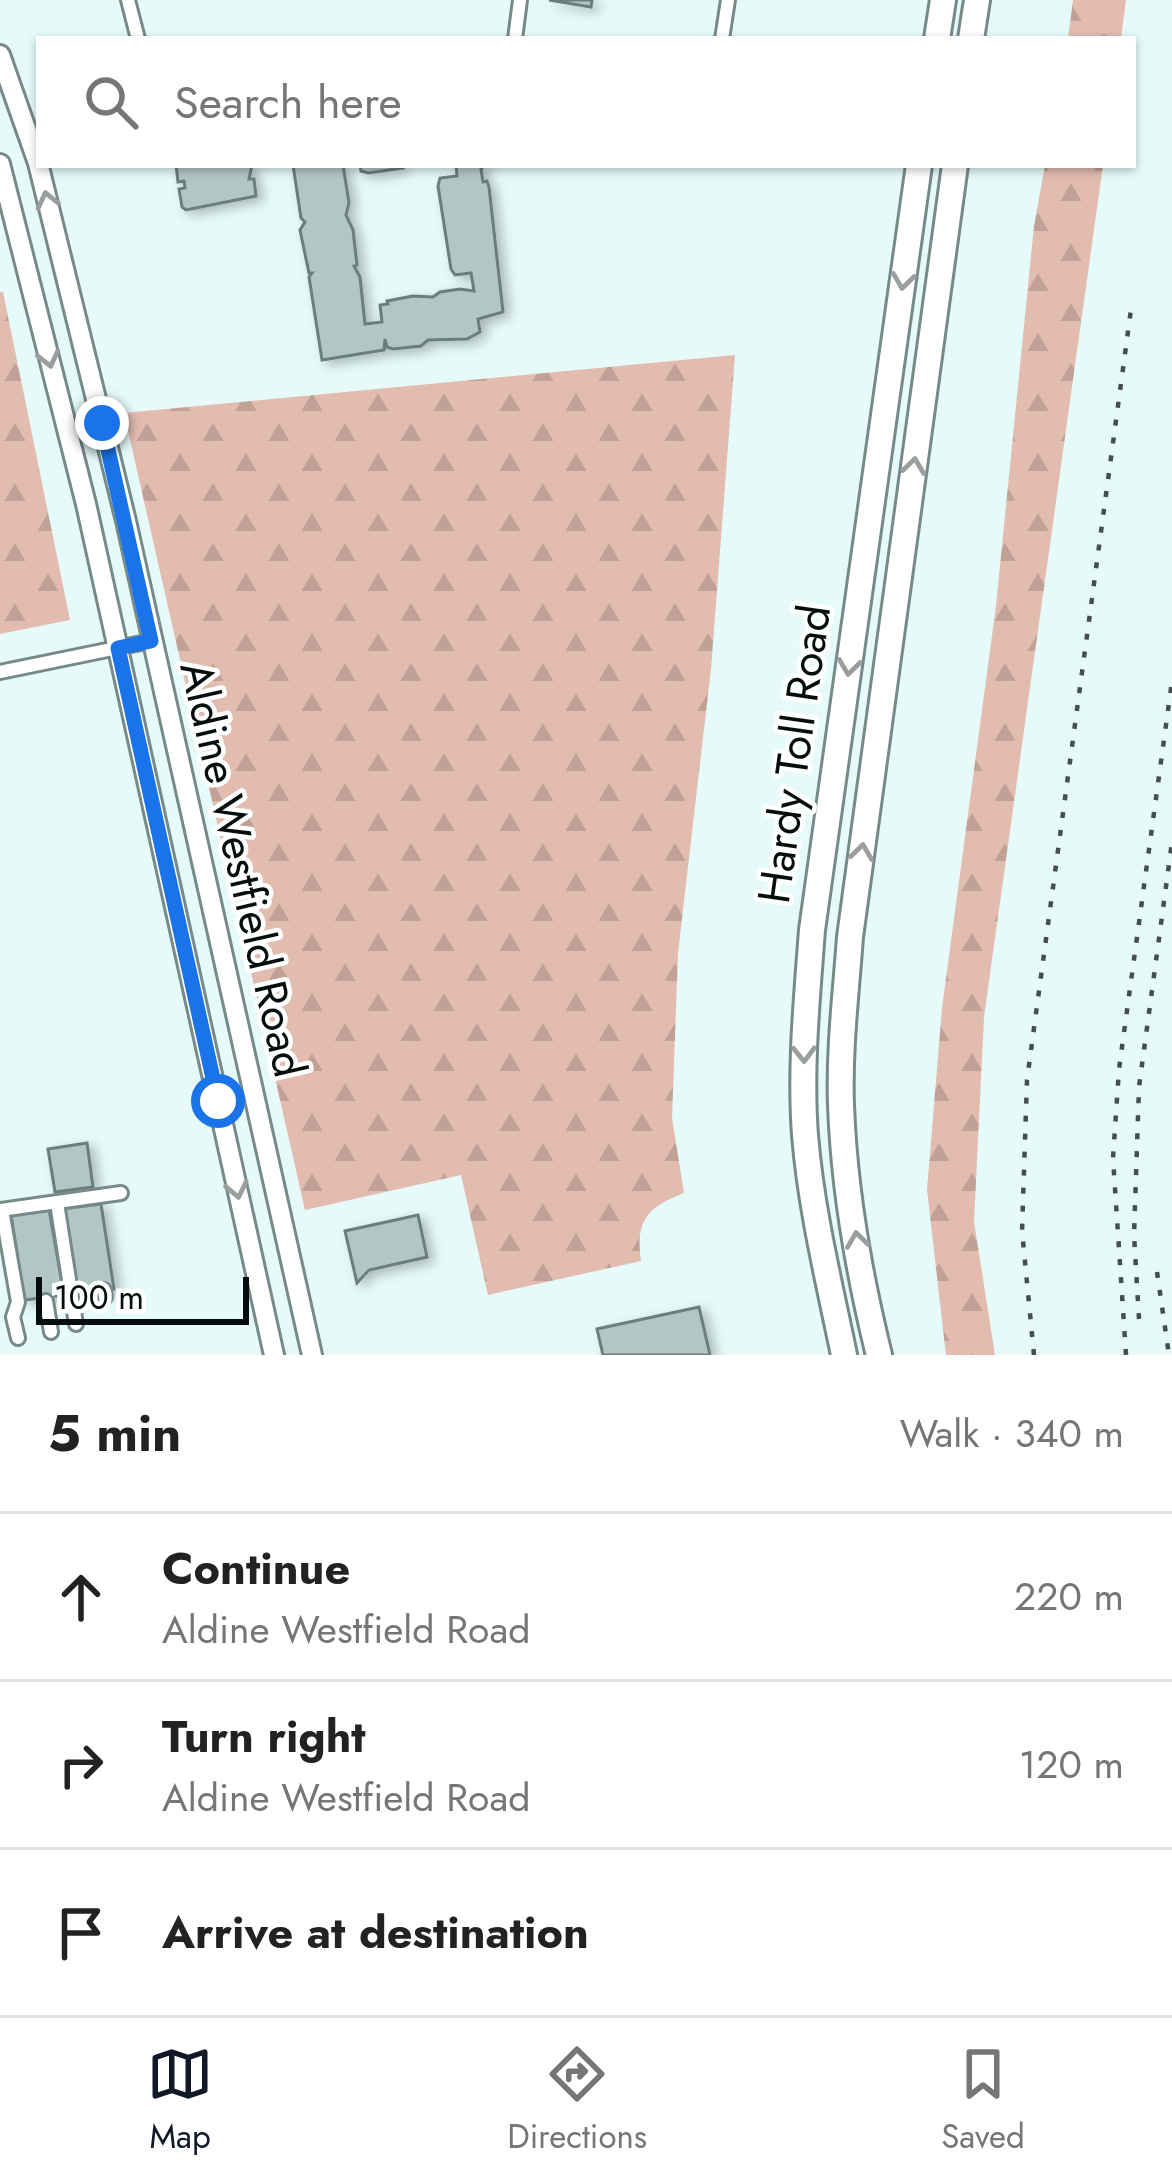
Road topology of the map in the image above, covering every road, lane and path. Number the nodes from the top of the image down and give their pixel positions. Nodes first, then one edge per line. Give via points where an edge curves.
1 (128, 0) edge
2 (520, 0) edge
3 (728, 0) edge
4 (943, 0) edge
5 (977, 0) edge
6 (137, 36) edge
7 (515, 36) edge
8 (722, 36) edge
9 (937, 36) edge
10 (971, 36) edge
11 (0, 55) edge
12 (36, 157) edge
13 (0, 164) edge
14 (39, 168) edge
15 (920, 168) edge
16 (955, 168) edge
17 (67, 287) junction
18 (32, 292) junction
19 (151, 641) junction
20 (118, 648) junction
21 (0, 672) edge
22 (254, 1092) junction
23 (218, 1101) junction
24 (122, 1193) dead end
25 (57, 1202) junction
26 (1, 1210) edge
27 (71, 1301) junction
28 (14, 1311) junction
29 (0, 1319) edge
30 (76, 1324) dead end
31 (51, 1332) dead end
32 (18, 1338) dead end
33 (274, 1355) edge
34 (313, 1355) edge
35 (844, 1355) edge
36 (879, 1355) edge

1 - 6 street
2 - 7 street
3 - 8 street
4 - 9 highway
5 - 10 highway
12 -> 11 main road, Aldine Westfield Road
13 - 18 main road, Aldine Westfield Road
17 -> 14 main road, Aldine Westfield Road
15 -> 35 highway, Hardy Toll Road via 804,1034 805,1134
36 -> 16 highway, Hardy Toll Road via 848,1182 841,1058 850,937
17 - 18 main road
17 - 19 main road, Aldine Westfield Road
18 -> 20 main road, Aldine Westfield Road
19 - 20 street
19 - 22 main road, Aldine Westfield Road
20 - 21 street
20 - 23 main road, Aldine Westfield Road
22 - 23 main road
22 - 34 main road, Aldine Westfield Road
23 -> 33 main road, Aldine Westfield Road
24 - 25 street
25 - 26 street
25 - 27 street
26 - 28 street
27 - 30 street
27 - 31 street via 45,1300
28 - 29 street
28 - 32 street

